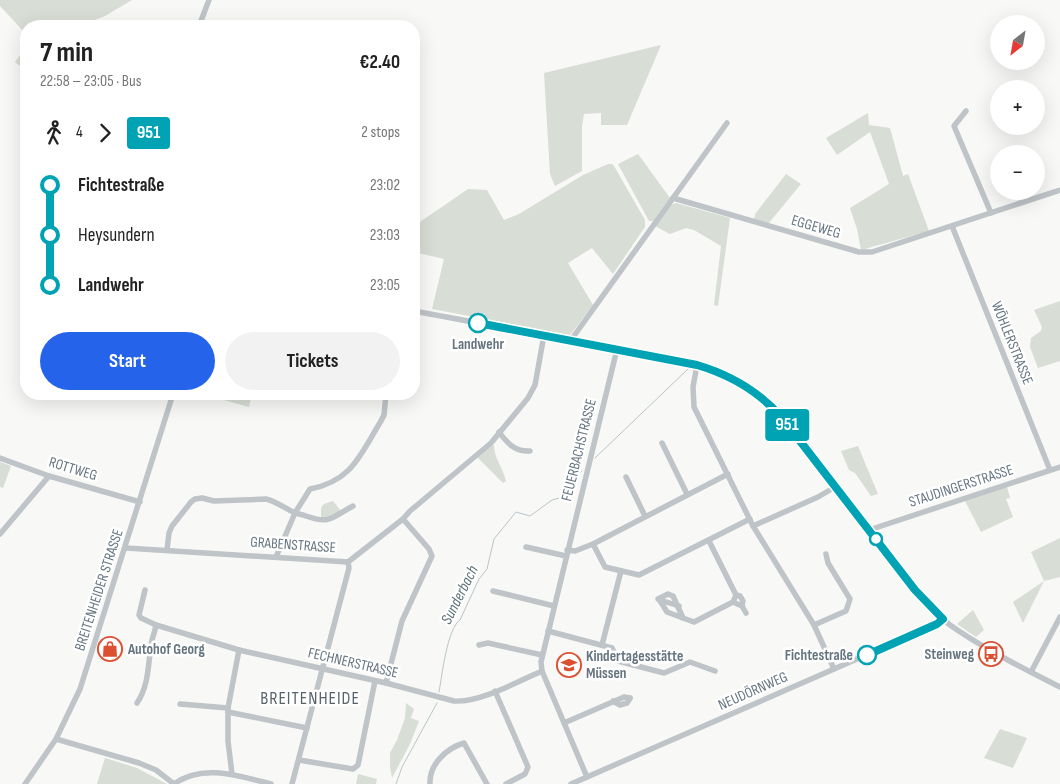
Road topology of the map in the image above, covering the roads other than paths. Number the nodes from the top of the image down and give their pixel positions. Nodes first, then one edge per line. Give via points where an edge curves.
1 (209, 0) edge
2 (201, 20) edge
3 (966, 111) dead end
4 (727, 123) dead end
5 (1060, 190) edge
6 (672, 198) junction
7 (991, 213) junction
8 (952, 226) junction
9 (420, 312) edge
10 (544, 335) junction
11 (571, 340) junction
12 (617, 349) junction
13 (697, 365) junction
14 (171, 400) edge
15 (385, 400) edge
16 (499, 432) junction
17 (662, 443) dead end
18 (530, 452) dead end
19 (0, 458) edge
20 (1060, 467) edge
21 (1050, 470) junction
22 (728, 474) junction
23 (49, 476) junction
24 (626, 477) dead end
25 (835, 487) junction
26 (687, 494) junction
27 (140, 502) junction
28 (353, 506) dead end
29 (295, 513) junction
30 (645, 516) junction
31 (403, 519) junction
32 (750, 519) junction
33 (754, 526) junction
34 (869, 530) junction
35 (0, 534) edge
36 (708, 541) junction
37 (593, 544) junction
38 (526, 547) dead end
39 (126, 548) junction
40 (167, 550) junction
41 (567, 553) junction
42 (826, 554) dead end
43 (276, 557) junction
44 (348, 562) junction
45 (622, 571) junction
46 (145, 590) dead end
47 (493, 591) dead end
48 (736, 595) junction
49 (733, 602) junction
50 (554, 606) junction
51 (676, 606) junction
52 (742, 606) junction
53 (746, 613) dead end
54 (670, 614) junction
55 (683, 618) junction
56 (1060, 618) edge
57 (943, 619) junction
58 (156, 625) junction
59 (814, 625) junction
60 (548, 631) junction
61 (479, 645) dead end
62 (602, 645) junction
63 (239, 650) junction
64 (542, 656) junction
65 (323, 669) junction
66 (834, 669) junction
67 (542, 671) junction
68 (715, 671) dead end
69 (1031, 672) junction
70 (375, 681) junction
71 (386, 683) junction
72 (1060, 687) edge
73 (495, 692) junction
74 (613, 702) dead end
75 (137, 703) dead end
76 (180, 704) dead end
77 (228, 710) junction
78 (564, 723) junction
79 (307, 728) junction
80 (56, 739) junction
81 (299, 760) junction
82 (232, 774) junction
83 (587, 777) junction
84 (25, 784) edge
85 (174, 784) edge
86 (271, 784) edge
87 (292, 784) edge
88 (430, 784) edge
89 (487, 784) edge
90 (506, 784) edge
91 (571, 784) edge

1 - 2 street
3 - 7 street via 954,126
4 - 6 street
5 - 7 street, EGGEWEG
6 - 8 street, EGGEWEG via 859,252 872,252
6 - 11 street
7 - 8 street, EGGEWEG
8 - 21 street, WÖHLERSTRASSE
9 - 10 street
10 - 11 street
10 - 16 street, GRABENSTRASSE via 532,391
11 - 12 street
12 - 13 street
12 - 41 street, FEUERBACHSTRASSE
13 - 22 street via 692,387 694,406
13 - 25 street via 731,377 764,399
14 - 27 street, BREITENHEIDER STRASSE
15 - 29 street via 381,421 349,472 332,483 310,489
16 - 18 street via 514,448
16 - 31 street, GRABENSTRASSE
17 - 26 street
19 - 23 street, ROTTWEG
20 - 21 street, STAUDINGERSTRASSE
21 - 34 street, STAUDINGERSTRASSE
22 - 26 street
22 - 32 street
23 - 27 street, ROTTWEG
23 - 35 street
24 - 30 street
25 - 33 street
25 - 34 street
26 - 30 street
27 - 39 street, BREITENHEIDER STRASSE
28 - 29 street via 326,520
29 - 40 street via 266,499 195,499 172,526
29 - 43 street
30 - 37 street
31 - 44 street, GRABENSTRASSE
31 - 71 street via 429,548 432,556 402,621
32 - 33 street
32 - 36 street
33 - 59 street
34 - 57 street via 915,590
36 - 45 street via 639,576
36 - 48 street
37 - 41 street
37 - 45 street via 605,567
38 - 41 street
39 - 40 street, GRABENSTRASSE
39 - 80 street, BREITENHEIDER STRASSE via 87,669
40 - 43 street, GRABENSTRASSE
41 - 50 street, FEUERBACHSTRASSE
42 - 59 street via 850,599 846,611
43 - 44 street, GRABENSTRASSE
44 - 65 street
45 - 62 street
46 - 58 street, FECHNERSTRASSE via 139,615
47 - 50 street
48 - 49 street
48 - 52 street via 743,601
49 - 52 street
49 - 55 street via 694,622
50 - 60 street, FEUERBACHSTRASSE
51 - 54 street
51 - 54 street via 673,596 668,594 659,599
51 - 55 street
52 - 53 street
54 - 55 street
56 - 69 street
57 - 66 street, NEUDÖRNWEG
57 - 69 street via 981,645
58 - 63 street, FECHNERSTRASSE
58 - 75 street via 148,676
59 - 66 street
60 - 62 street
60 - 64 street, FEUERBACHSTRASSE
61 - 64 street via 488,643
62 - 68 street via 612,648 618,662 664,673 690,662
63 - 65 street, FECHNERSTRASSE
63 - 77 street
64 - 67 street, FEUERBACHSTRASSE
65 - 70 street, FECHNERSTRASSE
65 - 79 street
66 - 83 street, NEUDÖRNWEG
67 - 73 street, FECHNERSTRASSE
67 - 78 street, FEUERBACHSTRASSE
69 - 72 street
70 - 71 street, FECHNERSTRASSE
70 - 81 street via 356,768
71 - 73 street, FECHNERSTRASSE via 454,701
73 - 90 street via 528,767 525,774
74 - 78 street
76 - 77 street
77 - 79 street
77 - 82 street
78 - 83 street, FEUERBACHSTRASSE
79 - 81 street
80 - 84 street, BREITENHEIDER STRASSE
80 - 85 street via 139,763 156,770
81 - 87 street
82 - 85 street via 190,775
82 - 86 street
83 - 91 street, NEUDÖRNWEG
88 - 89 street via 431,771 439,758 464,743

